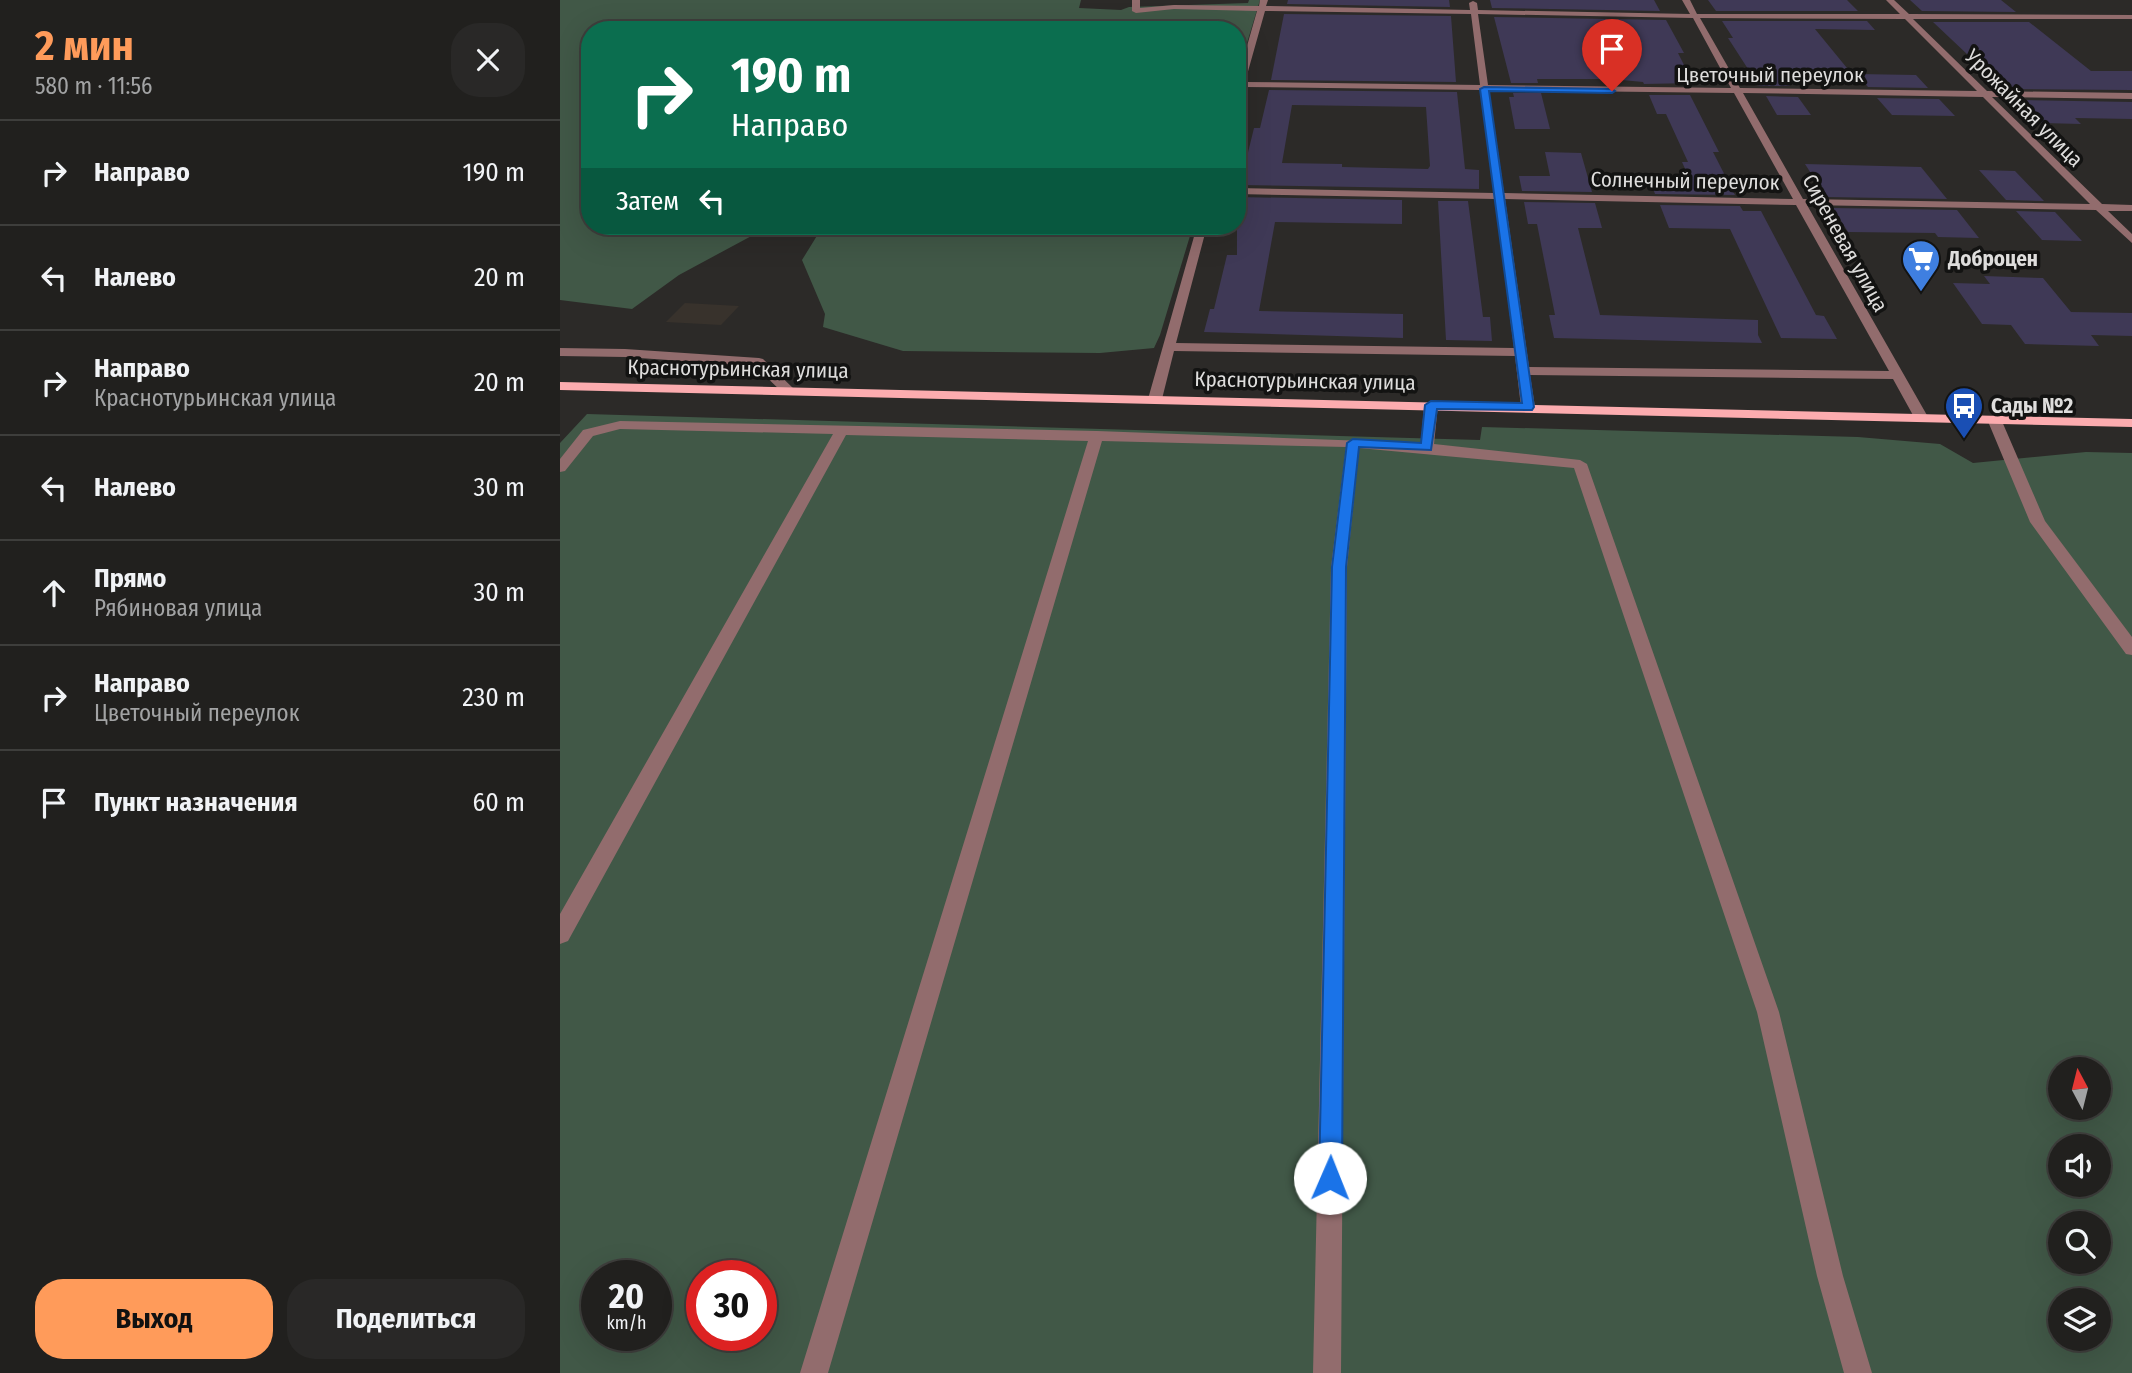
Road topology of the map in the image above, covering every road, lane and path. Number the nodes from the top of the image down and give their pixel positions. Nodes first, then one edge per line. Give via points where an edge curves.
1 (1136, 0) edge
2 (1472, 0) edge
3 (1686, 0) edge
4 (1890, 0) edge
5 (1263, 4) edge
6 (1474, 12) junction
7 (1905, 14) junction
8 (1695, 16) junction
9 (2132, 17) edge
10 (1246, 66) edge
11 (1246, 84) edge
12 (1484, 89) junction
13 (1983, 92) junction
14 (1739, 93) junction
15 (2132, 96) edge
16 (1246, 191) edge
17 (1499, 196) junction
18 (1800, 202) junction
19 (2100, 208) junction
20 (2132, 208) edge
21 (1200, 235) edge
22 (2132, 240) edge
23 (1169, 347) junction
24 (560, 352) edge
25 (1521, 352) junction
26 (1523, 371) junction
27 (1898, 375) junction
28 (560, 386) edge
29 (789, 391) junction
30 (1155, 399) junction
31 (1431, 405) junction
32 (1528, 407) junction
33 (1922, 417) junction
34 (1994, 419) junction
35 (2132, 422) edge
36 (842, 430) junction
37 (1097, 435) junction
38 (1353, 443) junction
39 (1427, 448) junction
40 (560, 468) edge
41 (2132, 649) edge
42 (560, 933) edge
43 (814, 1373) edge
44 (1327, 1373) edge
45 (1858, 1373) edge

1 - 5 street via 1136,11
2 - 6 street
3 - 8 street, Сиреневая улица
4 - 7 street, Урожайная улица
5 - 6 street
5 - 10 street
6 - 8 street
6 - 12 street
7 - 8 street
7 - 9 street
7 - 13 street, Урожайная улица
8 - 14 street, Сиреневая улица
11 - 12 street, Цветочный переулок
12 - 14 street, Цветочный переулок
12 - 17 street
13 - 14 street, Цветочный переулок
13 - 15 street, Цветочный переулок
13 - 19 street, Урожайная улица
14 - 18 street, Сиреневая улица
16 - 17 street, Солнечный переулок
17 - 18 street, Солнечный переулок
17 - 25 street
18 - 19 street, Солнечный переулок
18 - 27 street, Сиреневая улица
19 - 20 street, Солнечный переулок
19 - 22 street, Урожайная улица
21 - 23 street
23 - 25 street
23 - 30 street
24 - 29 street via 759,362
25 - 26 street
26 - 27 street
26 - 32 street
27 - 33 street, Сиреневая улица
28 - 29 main road, Краснотурьинская улица
29 - 30 main road, Краснотурьинская улица
30 - 31 main road, Краснотурьинская улица
31 - 32 main road, Краснотурьинская улица
31 - 39 street
32 - 33 main road, Краснотурьинская улица
33 - 34 main road, Краснотурьинская улица
34 - 35 main road, Краснотурьинская улица
34 - 41 street via 2038,522
36 - 37 street
36 - 40 street via 620,425 588,433
36 - 42 street
37 - 38 street
37 - 43 street
38 - 39 street
38 - 44 street via 1339,567
39 - 45 street via 1580,464 1768,1012 1830,1276

